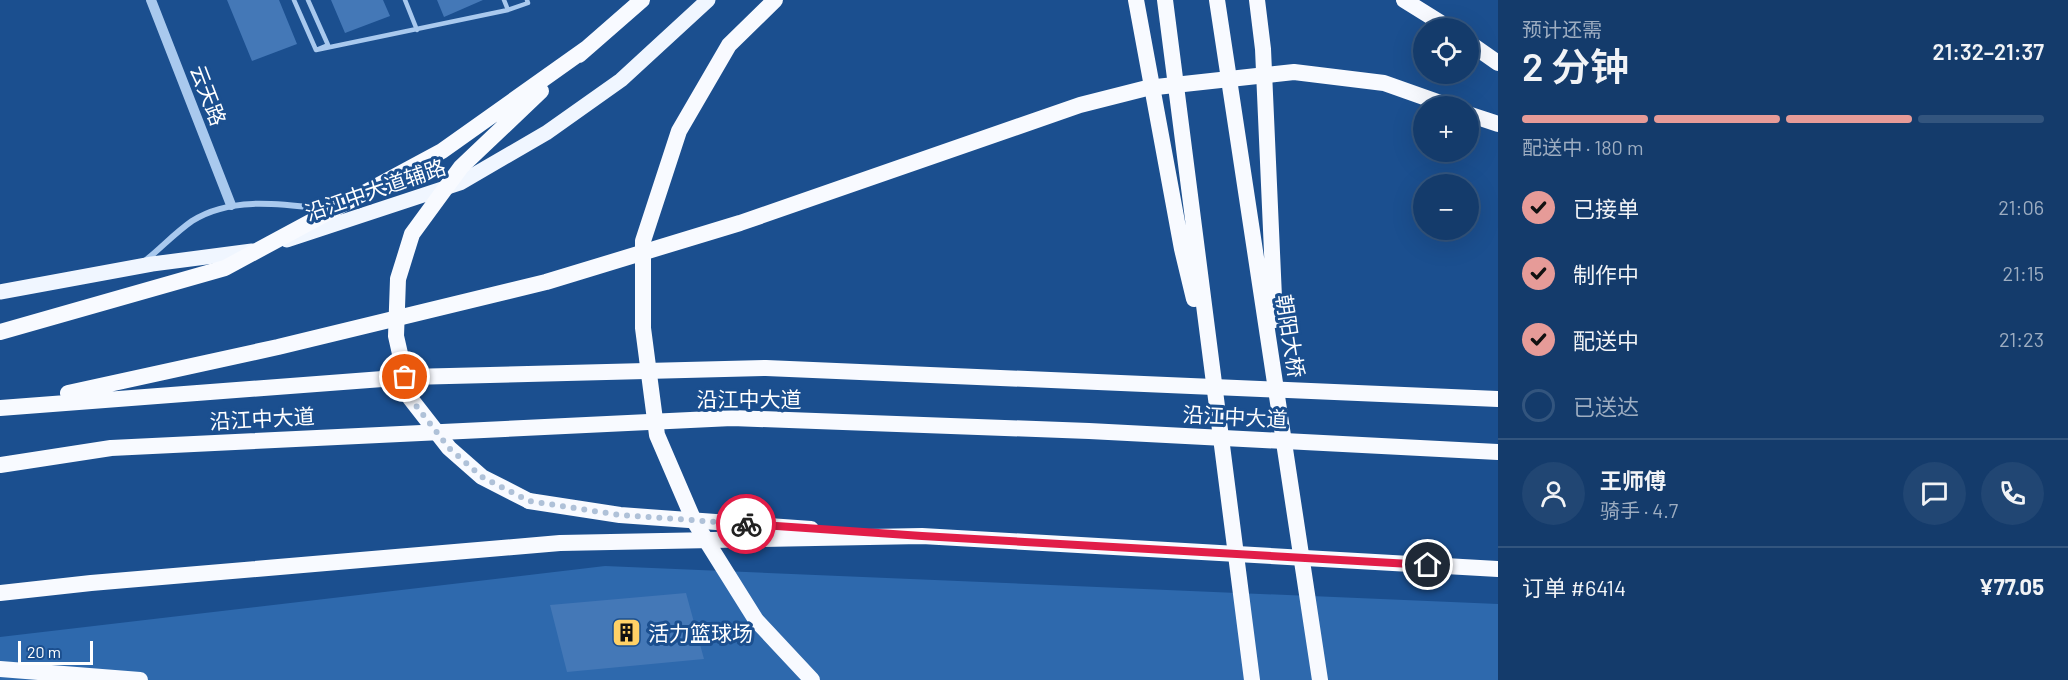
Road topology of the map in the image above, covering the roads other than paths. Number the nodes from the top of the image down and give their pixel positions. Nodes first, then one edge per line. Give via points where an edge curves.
1 (151, 0) edge
2 (294, 0) edge
3 (308, 0) edge
4 (405, 0) edge
5 (504, 0) edge
6 (527, 0) edge
7 (642, 0) edge
8 (708, 0) edge
9 (775, 0) edge
10 (1136, 0) edge
11 (1166, 0) edge
12 (1216, 0) edge
13 (1257, 0) edge
14 (1404, 0) edge
15 (508, 10) junction
16 (1433, 18) edge
17 (417, 30) junction
18 (587, 48) junction
19 (316, 50) junction
20 (1479, 50) edge
21 (1498, 63) edge
22 (1421, 96) edge
23 (1479, 118) edge
24 (1498, 124) edge
25 (231, 205) junction
26 (367, 214) junction
27 (140, 266) junction
28 (0, 292) edge
29 (0, 332) edge
30 (1213, 374) junction
31 (1498, 399) edge
32 (1279, 405) junction
33 (6, 407) edge
34 (1498, 452) edge
35 (0, 465) edge
36 (922, 536) junction
37 (1498, 569) edge
38 (0, 593) edge
39 (0, 669) edge
40 (140, 680) edge
41 (812, 680) edge
42 (1252, 680) edge
43 (1320, 680) edge

1 - 25 street, 云天路
2 - 19 lane
3 - 19 lane via 328,45
4 - 17 lane
5 - 15 lane
6 - 15 lane via 528,3
7 - 18 highway, bridge
8 - 26 main road, 沿江中大道辅路 via 621,80 546,133 460,183
9 - 41 highway, bridge via 729,45 679,132 643,241 643,328 657,435 694,521 756,620
10 - 30 highway, bridge via 1182,249
11 - 30 highway, bridge
12 - 32 highway, 朝阳大桥, bridge
13 - 32 highway, bridge via 1263,49
14 - 16 highway
15 - 17 lane
17 - 19 lane
18 - 29 highway, bridge via 442,151 225,268
18 - 36 highway, bridge via 460,167 412,234 398,279 396,336 410,398 449,448 482,477 529,501 620,515
20 - 21 highway
22 - 33 highway, bridge via 1384,83 1294,72 1147,88 1080,105 740,223 546,282
23 - 24 highway
25 - 26 street via 285,204
25 - 27 street via 193,220
26 - 27 main road, 沿江中大道辅路 via 249,252
27 - 28 main road, 沿江中大道辅路
30 - 42 highway, bridge
31 - 33 highway, 沿江中大道 via 766,368 409,376
32 - 43 highway, 朝阳大桥, bridge
34 - 35 highway, 沿江中大道 via 732,418 111,448
36 - 37 highway
36 - 38 highway via 560,543
39 - 40 highway

